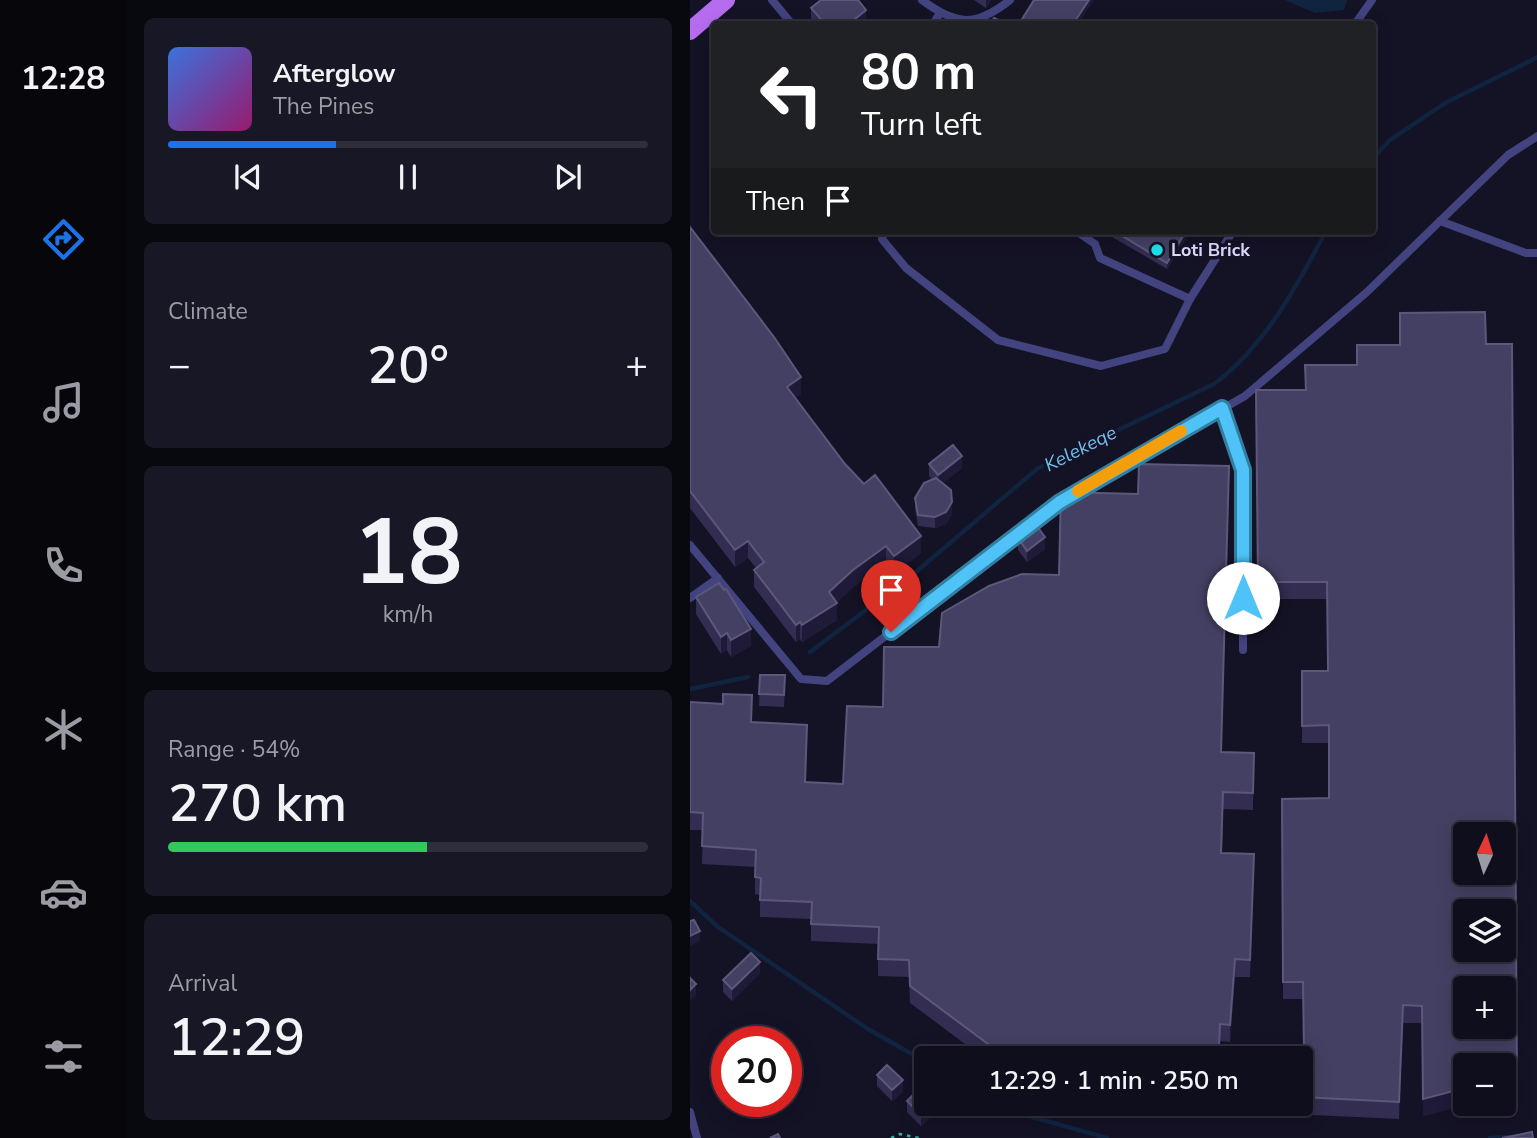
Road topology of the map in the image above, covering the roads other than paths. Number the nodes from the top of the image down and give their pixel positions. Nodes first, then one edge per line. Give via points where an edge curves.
1 (726, 0) edge
2 (772, 0) edge
3 (922, 0) edge
4 (1010, 0) edge
5 (1372, 0) edge
6 (940, 13) junction
7 (790, 21) edge
8 (935, 21) edge
9 (960, 21) edge
10 (967, 21) edge
11 (1357, 21) edge
12 (690, 31) edge
13 (1538, 136) edge
14 (1440, 221) junction
15 (884, 235) edge
16 (1082, 235) edge
17 (1231, 235) edge
18 (1538, 253) edge
19 (1190, 299) junction
20 (1222, 408) junction
21 (690, 545) edge
22 (718, 578) junction
23 (690, 598) edge
24 (1243, 650) dead end
25 (690, 1112) edge
26 (696, 1138) edge

1 - 12 main road
2 - 7 lane
3 - 6 lane
4 - 10 lane via 989,17
5 - 11 lane
6 - 8 lane
6 - 9 lane
13 - 14 lane via 1508,155
14 - 18 lane via 1526,253
14 - 20 lane via 1367,292 1245,396
15 - 19 lane via 906,268 998,340 1101,366 1165,349
16 - 19 lane via 1095,244 1100,258
17 - 19 lane
20 - 22 lane via 1060,502 827,681 801,679
20 - 24 lane via 1243,470
21 - 22 lane
22 - 23 lane
25 - 26 lane

